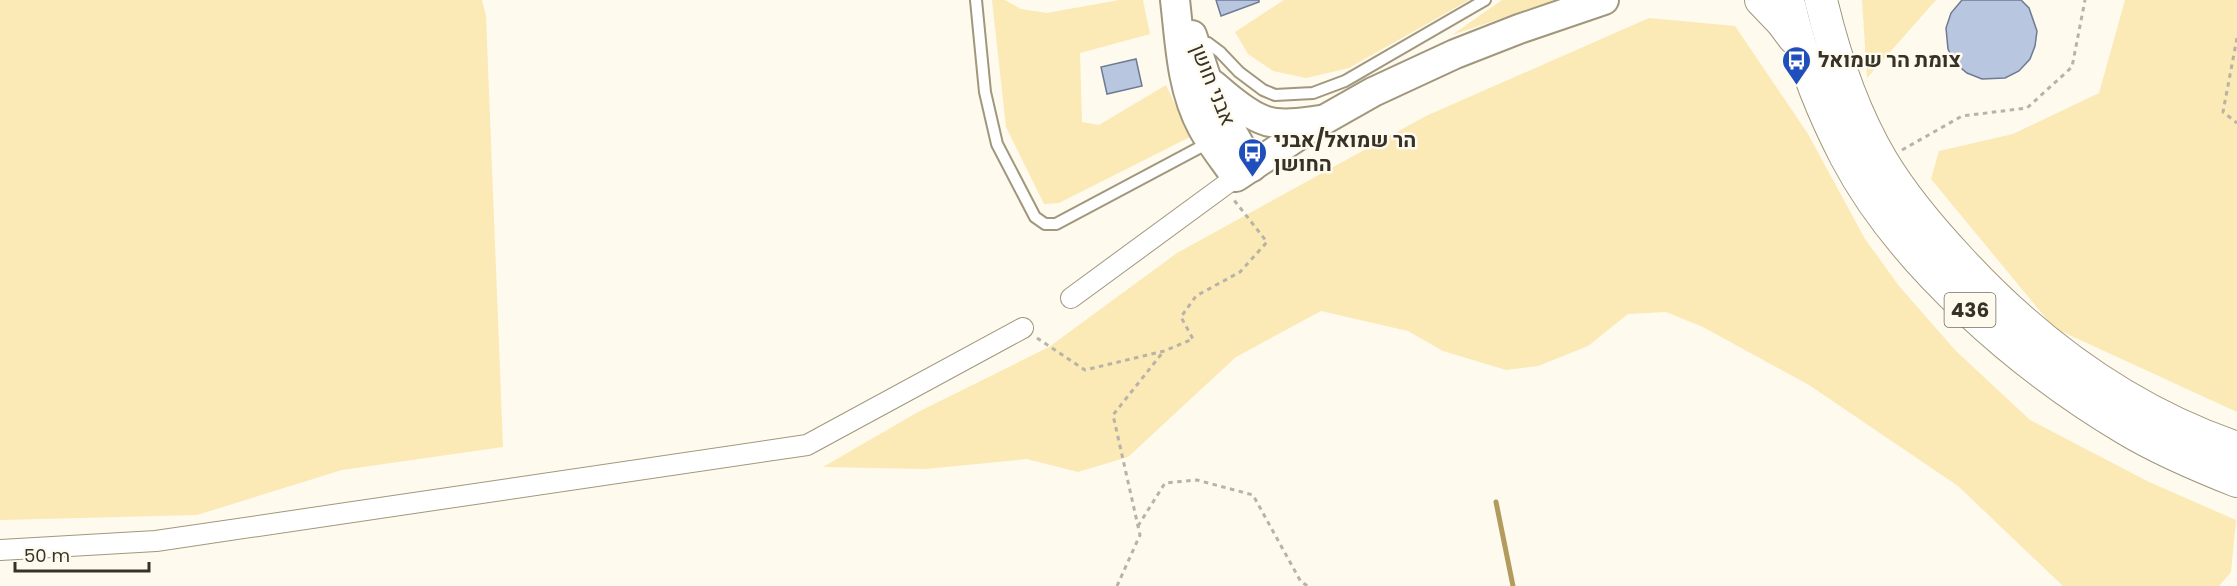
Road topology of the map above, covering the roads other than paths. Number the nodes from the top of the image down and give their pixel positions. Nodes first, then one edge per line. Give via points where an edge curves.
1 (976, 0) edge
2 (1175, 0) edge
3 (1181, 0) edge
4 (1485, 0) edge
5 (1761, 0) edge
6 (1788, 0) edge
7 (1821, 0) edge
8 (1604, 1) edge
9 (1195, 43) junction
10 (1799, 45) junction
11 (1207, 80) junction
12 (1323, 120) junction
13 (1211, 141) junction
14 (1244, 172) junction
15 (1071, 298) dead end
16 (1023, 328) road end
17 (2237, 448) edge
18 (2237, 481) edge
19 (0, 550) edge

1 - 13 lane via 985,92 997,144 1035,217 1046,224 1056,224
2 - 13 main road, אבני חושן via 1185,79 1194,110
3 - 9 main road, אבני חושן
4 - 9 lane via 1345,81 1313,93 1275,95 1263,90 1208,43
5 - 10 main road
6 - 10 main road, 436
7 - 17 main road, 436 via 1835,53 1882,161 1907,198 1975,277 2015,316 2110,388
8 - 12 main road via 1455,54
9 - 11 main road, אבני חושן
10 - 18 main road, 436 via 1846,158 1908,249 1954,297 2030,362 2126,430
11 - 12 main road via 1262,120
11 - 14 main road, אבני חושן
12 - 14 main road
13 - 14 main road, אבני חושן
14 - 15 street
16 - 19 street via 807,445 156,541

